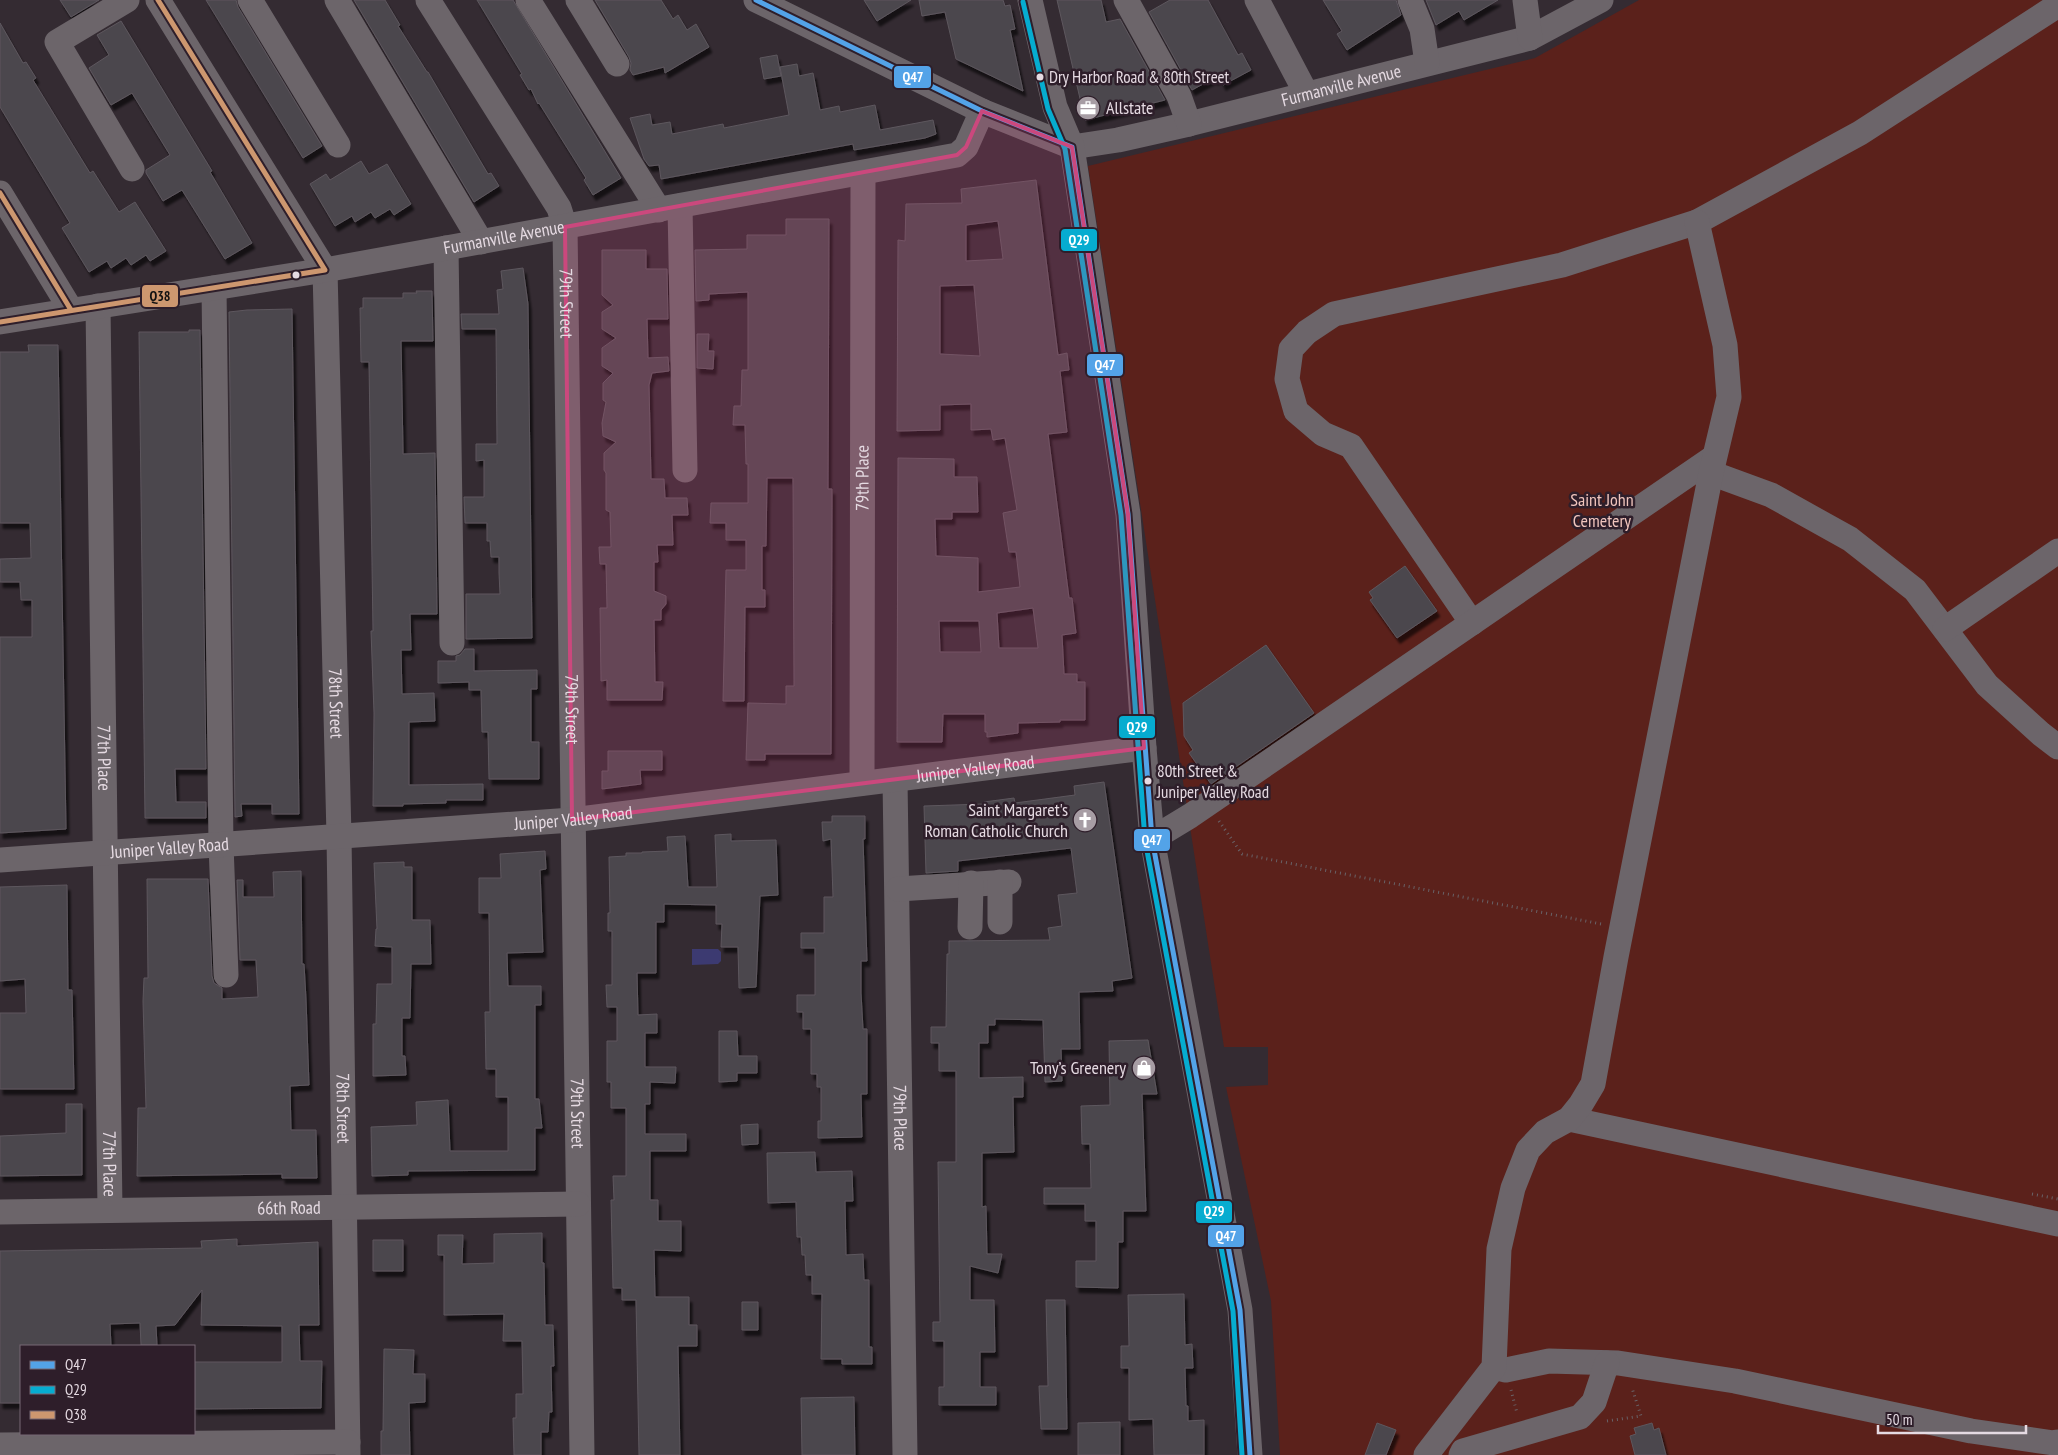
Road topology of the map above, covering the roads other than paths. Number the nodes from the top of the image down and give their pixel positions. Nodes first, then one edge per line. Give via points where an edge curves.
1 (127, 0) edge
2 (158, 0) edge
3 (250, 0) edge
4 (338, 0) edge
5 (428, 0) edge
6 (528, 0) edge
7 (578, 0) edge
8 (1030, 0) edge
9 (1126, 0) edge
10 (1257, 0) edge
11 (1410, 0) edge
12 (1525, 0) edge
13 (1601, 0) edge
14 (770, 2) edge
15 (2058, 5) edge
16 (1530, 38) junction
17 (1426, 63) junction
18 (617, 64) dead end
19 (1306, 93) junction
20 (982, 112) junction
21 (1189, 124) junction
22 (338, 145) dead end
23 (1072, 148) junction
24 (132, 169) dead end
25 (863, 173) junction
26 (0, 193) edge
27 (669, 208) junction
28 (1697, 222) junction
29 (566, 227) junction
30 (481, 242) junction
31 (446, 248) junction
32 (325, 270) junction
33 (214, 288) junction
34 (98, 306) junction
35 (71, 310) junction
36 (0, 322) edge
37 (1712, 465) junction
38 (685, 470) dead end
39 (2058, 551) edge
40 (1472, 623) junction
41 (1944, 628) junction
42 (452, 643) dead end
43 (2058, 746) edge
44 (1144, 748) junction
45 (895, 780) junction
46 (862, 783) junction
47 (572, 820) junction
48 (339, 836) junction
49 (1152, 839) junction
50 (221, 845) junction
51 (106, 853) junction
52 (0, 860) edge
53 (971, 883) junction
54 (898, 889) junction
55 (1000, 922) dead end
56 (970, 928) dead end
57 (226, 975) dead end
58 (1569, 1119) junction
59 (578, 1204) junction
60 (345, 1208) junction
61 (110, 1210) junction
62 (0, 1212) edge
63 (2058, 1224) edge
64 (1608, 1363) junction
65 (1500, 1368) junction
66 (2058, 1442) edge
67 (0, 1445) edge
68 (348, 1448) edge
69 (582, 1455) edge
70 (905, 1455) edge
71 (1250, 1455) edge
72 (1426, 1455) edge
73 (1462, 1455) edge

1 - 24 street via 57,42
2 - 32 street
3 - 22 street
4 - 30 street
5 - 29 street, 79th Street via 559,208
6 - 27 street
7 - 18 street
8 - 23 street via 1054,107
9 - 21 street via 1179,96
10 - 19 street
11 - 17 street via 1422,29
12 - 16 street
13 - 16 street, Furmanville Avenue
14 - 20 street
15 - 28 street via 1860,133
16 - 17 street, Furmanville Avenue
17 - 19 street, Furmanville Avenue
19 - 21 street, Furmanville Avenue
20 - 23 street
20 - 25 street, Furmanville Avenue via 966,147 957,155
21 - 23 street, Furmanville Avenue
23 - 44 street via 1128,514
25 - 27 street, Furmanville Avenue
25 - 46 street, 79th Place
26 - 35 street
27 - 29 street, Furmanville Avenue
27 - 38 street
28 - 37 street via 1725,345 1728,379 1729,397
28 - 40 street via 1562,265 1334,314 1307,332 1291,349 1287,379 1296,411 1323,434 1351,446
29 - 30 street, Furmanville Avenue
29 - 47 street, 79th Street
30 - 31 street, Furmanville Avenue
31 - 32 street, Furmanville Avenue
31 - 42 street
32 - 33 street, Furmanville Avenue
32 - 48 street, 78th Street
33 - 34 street, Furmanville Avenue
33 - 50 street
34 - 35 street, Furmanville Avenue
34 - 51 street, 77th Place
35 - 36 street, Furmanville Avenue
37 - 40 street
37 - 41 street via 1850,539 1915,590
37 - 58 street via 1593,1084
39 - 41 street
40 - 49 street
41 - 43 street via 1987,684
44 - 45 street, Juniper Valley Road
44 - 49 street
45 - 46 street, Juniper Valley Road
45 - 54 street, 79th Place
46 - 47 street, Juniper Valley Road
47 - 48 street, Juniper Valley Road
47 - 59 street, 79th Street
48 - 50 street, Juniper Valley Road
48 - 60 street, 78th Street
49 - 71 street via 1240,1310
50 - 51 street, Juniper Valley Road
50 - 57 street
51 - 52 street, Juniper Valley Road
51 - 61 street, 77th Place
53 - 54 street
53 - 55 street via 1005,882
53 - 56 street
54 - 70 street, 79th Place
58 - 63 street
58 - 65 street via 1545,1132 1528,1150 1513,1188 1499,1249
59 - 60 street, 66th Road
59 - 69 street, 79th Street
60 - 61 street, 66th Road
60 - 68 street, 78th Street
61 - 62 street, 66th Road
64 - 65 street via 1549,1361
64 - 66 street via 1734,1381 1971,1432
64 - 73 street via 1594,1402 1580,1417 1463,1451
65 - 72 street
67 - 68 street

